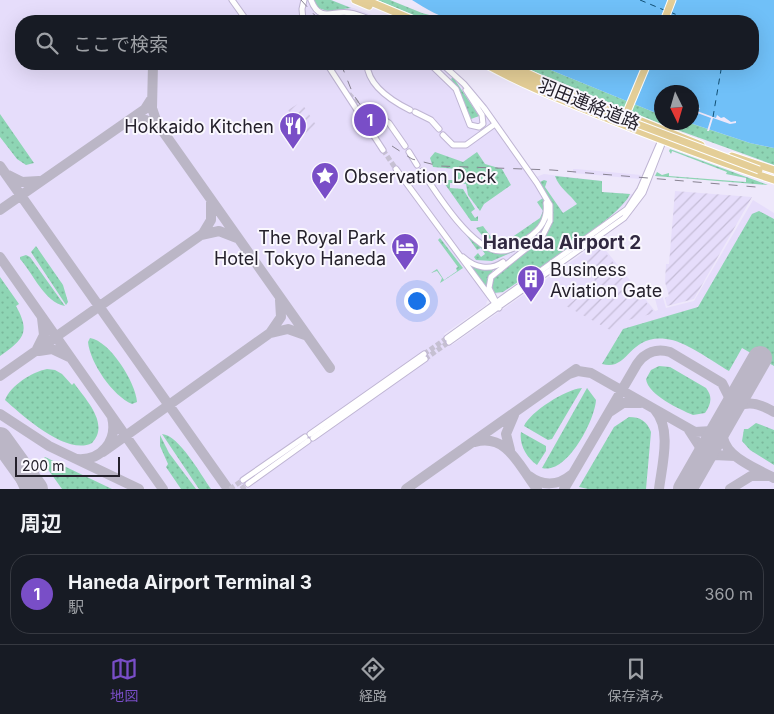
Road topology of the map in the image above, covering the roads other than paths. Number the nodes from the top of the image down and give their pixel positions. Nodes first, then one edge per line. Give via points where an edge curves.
1 (232, 0) edge
2 (304, 0) edge
3 (311, 0) edge
4 (355, 0) edge
5 (366, 0) edge
6 (672, 0) edge
7 (355, 14) joint
8 (243, 15) edge
9 (302, 15) edge
10 (347, 15) edge
11 (390, 15) edge
12 (402, 15) edge
13 (666, 15) edge
14 (332, 70) edge
15 (368, 70) edge
16 (436, 70) edge
17 (448, 70) edge
18 (497, 70) edge
19 (511, 70) edge
20 (514, 70) edge
21 (644, 70) edge
22 (458, 79) junction
23 (344, 89) junction
24 (349, 94) tunnel mouth
25 (370, 111) tunnel mouth
26 (624, 119) junction
27 (496, 124) junction
28 (439, 129) dead end
29 (666, 131) junction
30 (443, 135) dead end
31 (662, 141) junction
32 (405, 146) dead end
33 (383, 150) tunnel mouth
34 (409, 152) dead end
35 (417, 165) dead end
36 (396, 169) tunnel mouth
37 (774, 170) edge
38 (422, 172) dead end
39 (774, 175) edge
40 (774, 180) edge
41 (543, 193) junction
42 (537, 240) junction
43 (455, 248) junction
44 (497, 305) junction
45 (448, 340) tunnel mouth
46 (424, 356) tunnel mouth
47 (309, 437) junction
48 (243, 480) tunnel mouth
49 (248, 484) tunnel mouth

1 - 8 street
2 - 9 street
3 - 7 street via 315,8 326,14
4 - 11 main road
5 - 12 main road
6 - 13 main road
7 - 10 street
14 - 23 street
15 - 28 street via 374,83 394,101 432,120
16 - 22 street via 456,89 470,125 479,128 483,117
17 - 22 street
18 - 31 main road
19 - 26 main road, 羽田連絡道路
20 - 29 main road
21 - 26 main road, bridge
22 - 27 street
23 - 24 street
23 - 33 street
25 - 32 street via 389,124
26 - 39 main road, 羽田連絡道路, bridge
27 - 30 street via 463,145 453,145
27 - 41 street
29 - 31 street
29 - 37 main road
31 - 40 main road
31 - 44 street via 643,194 629,213
34 - 35 street
36 - 43 street
38 - 41 street via 464,228 483,246 495,251 514,249 540,228 547,212
41 - 42 street via 550,205 551,216 547,228
42 - 43 street via 502,264 490,267 472,264
42 - 44 street via 492,275 489,286
43 - 44 street
44 - 45 street
46 - 47 street
47 - 48 street
47 - 49 street

